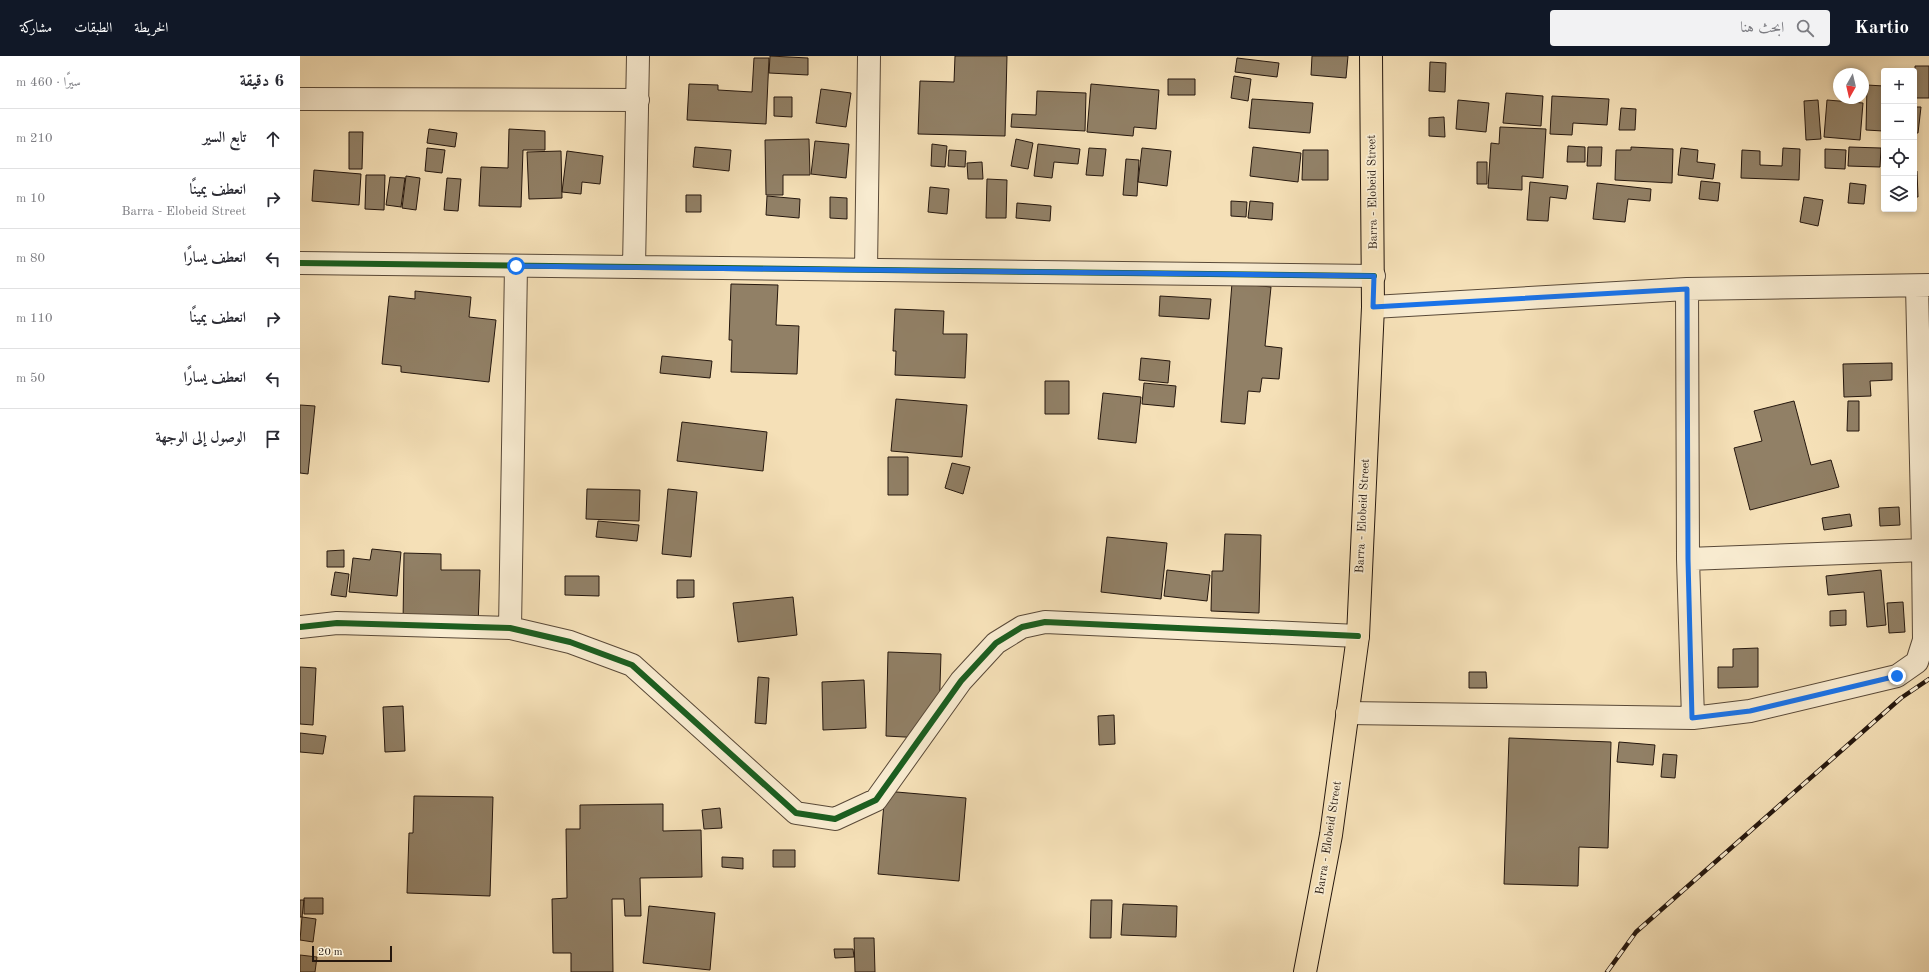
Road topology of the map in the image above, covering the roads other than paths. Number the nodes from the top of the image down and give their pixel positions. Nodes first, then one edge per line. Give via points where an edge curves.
1 (638, 56) edge
2 (869, 56) edge
3 (1371, 56) edge
4 (300, 99) edge
5 (638, 100) junction
6 (300, 263) edge
7 (516, 266) junction
8 (634, 267) junction
9 (866, 270) junction
10 (1374, 276) junction
11 (1923, 285) edge
12 (1687, 289) junction
13 (1373, 307) junction
14 (1923, 550) junction
15 (1688, 559) junction
16 (300, 626) edge
17 (510, 628) junction
18 (1358, 636) junction
19 (1347, 713) junction
20 (1692, 718) junction
21 (1305, 972) edge

1 - 5 street
2 - 9 street
3 - 10 main road, Barra - Elobeid Street
4 - 5 street
5 - 8 street
6 - 7 street
7 - 8 street
7 - 17 street
8 - 9 street
9 - 10 street
10 - 13 main road, Barra - Elobeid Street
11 - 12 street
11 - 14 street
12 - 13 street
12 - 15 street
13 - 18 main road, Barra - Elobeid Street
14 - 15 street
14 - 20 street via 1924,640 1917,662 1897,676 1750,711
15 - 20 street
16 - 17 street via 337,622
17 - 18 street via 570,642 632,665 796,813 835,819 876,800 961,681 996,642 1022,626 1045,622
18 - 19 main road, Barra - Elobeid Street
19 - 20 street
19 - 21 main road, Barra - Elobeid Street via 1332,835

